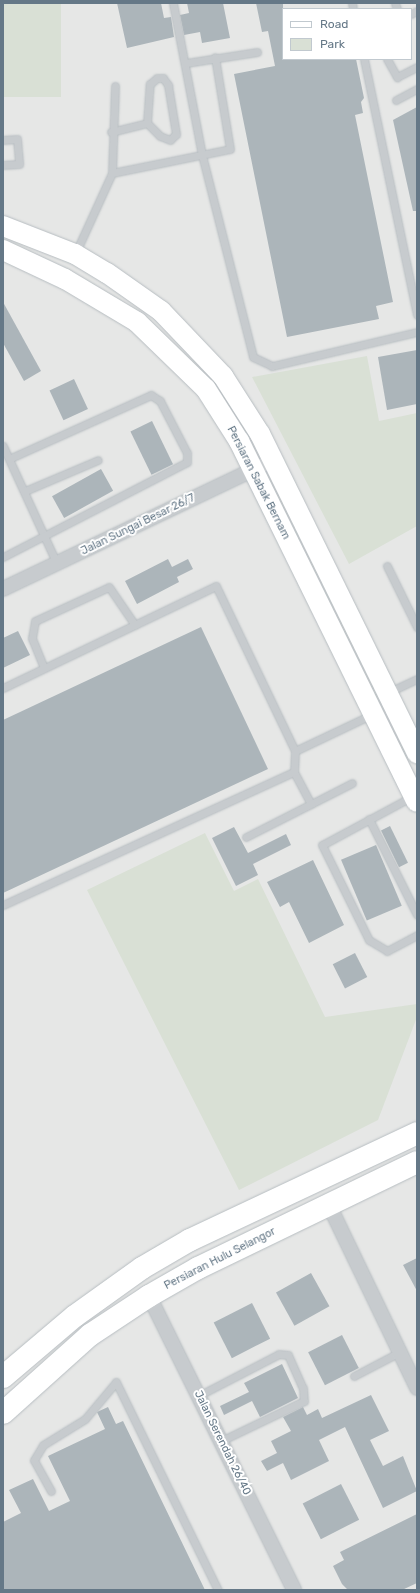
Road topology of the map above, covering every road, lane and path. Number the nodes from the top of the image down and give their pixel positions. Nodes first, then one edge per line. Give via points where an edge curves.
1 (173, 3) edge
2 (257, 52) dead end
3 (215, 57) junction
4 (364, 60) edge
5 (388, 60) edge
6 (186, 63) junction
7 (417, 67) edge
8 (115, 86) dead end
9 (417, 89) edge
10 (396, 100) dead end
11 (147, 123) junction
12 (111, 132) junction
13 (3, 140) edge
14 (202, 155) junction
15 (3, 165) edge
16 (112, 173) junction
17 (3, 226) edge
18 (3, 250) edge
19 (75, 254) junction
20 (65, 278) junction
21 (417, 315) edge
22 (417, 332) edge
23 (3, 446) edge
24 (11, 458) junction
25 (98, 460) dead end
26 (273, 460) junction
27 (253, 470) junction
28 (25, 491) junction
29 (45, 537) junction
30 (3, 557) edge
31 (57, 564) junction
32 (387, 566) dead end
33 (3, 590) edge
34 (135, 625) junction
35 (417, 627) edge
36 (44, 668) junction
37 (417, 679) edge
38 (3, 688) edge
39 (387, 693) junction
40 (374, 714) junction
41 (295, 751) junction
42 (417, 753) edge
43 (294, 772) junction
44 (352, 783) dead end
45 (416, 797) edge
46 (311, 804) junction
47 (369, 819) junction
48 (246, 837) dead end
49 (3, 905) edge
50 (417, 915) edge
51 (417, 935) edge
52 (417, 1133) edge
53 (417, 1162) edge
54 (329, 1205) junction
55 (149, 1296) junction
56 (400, 1352) junction
57 (3, 1376) edge
58 (354, 1376) dead end
59 (417, 1388) edge
60 (198, 1396) junction
61 (3, 1412) edge
62 (221, 1441) junction
63 (50, 1491) dead end
64 (218, 1590) edge
65 (294, 1590) edge

1 - 6 lane
2 - 3 lane
3 - 6 lane
3 - 14 lane via 230,149
4 - 21 lane
5 - 7 lane via 397,77
6 - 14 lane
8 - 12 lane
9 - 10 lane
11 - 11 lane via 150,84 163,78 168,85 176,134 170,140 160,136
11 - 12 lane
12 - 16 lane
13 - 15 lane via 18,139 19,164
14 - 16 lane
14 - 22 lane via 254,356 272,366
16 - 19 lane
17 - 19 street, Persiaran Sabak Bernam
18 - 20 street, Persiaran Sabak Bernam
19 - 20 street
19 - 26 street, Persiaran Sabak Bernam via 161,312 223,376
20 - 27 street, Persiaran Sabak Bernam via 137,322 206,389
23 - 24 lane
24 - 28 lane
24 - 29 lane via 139,397 151,395 160,401 187,453 187,462
25 - 28 lane
26 - 27 street, Jalan Sungai Besar 26/7
26 - 39 street, Persiaran Sabak Bernam
27 - 31 street, Jalan Sungai Besar 26/7
27 - 40 street, Persiaran Sabak Bernam
28 - 29 lane
29 - 30 lane
29 - 31 lane
31 - 33 street, Jalan Sungai Besar 26/7
32 - 35 lane
34 - 36 lane
34 - 36 lane via 110,587 35,621 32,638
34 - 41 lane via 216,586
36 - 38 lane
37 - 39 lane
39 - 42 street, Persiaran Sabak Bernam
40 - 41 lane
40 - 45 street, Persiaran Sabak Bernam
41 - 43 lane
43 - 46 lane
43 - 49 lane
44 - 46 lane
45 - 47 lane
46 - 48 lane
47 - 50 lane
47 - 51 lane via 322,844 369,940 387,951
52 - 57 main road via 190,1240 142,1268 75,1316
53 - 54 main road, Persiaran Hulu Selangor
54 - 55 main road, Persiaran Hulu Selangor via 198,1268
54 - 56 street
55 - 60 street, Jalan Serendah 26/40
55 - 61 main road, Persiaran Hulu Selangor via 90,1335
56 - 58 lane
56 - 59 street
60 - 62 street, Jalan Serendah 26/40
60 - 62 lane via 279,1354 288,1355 303,1388 304,1401
62 - 65 street, Jalan Serendah 26/40
63 - 64 lane via 34,1460 42,1446 85,1419 116,1382

